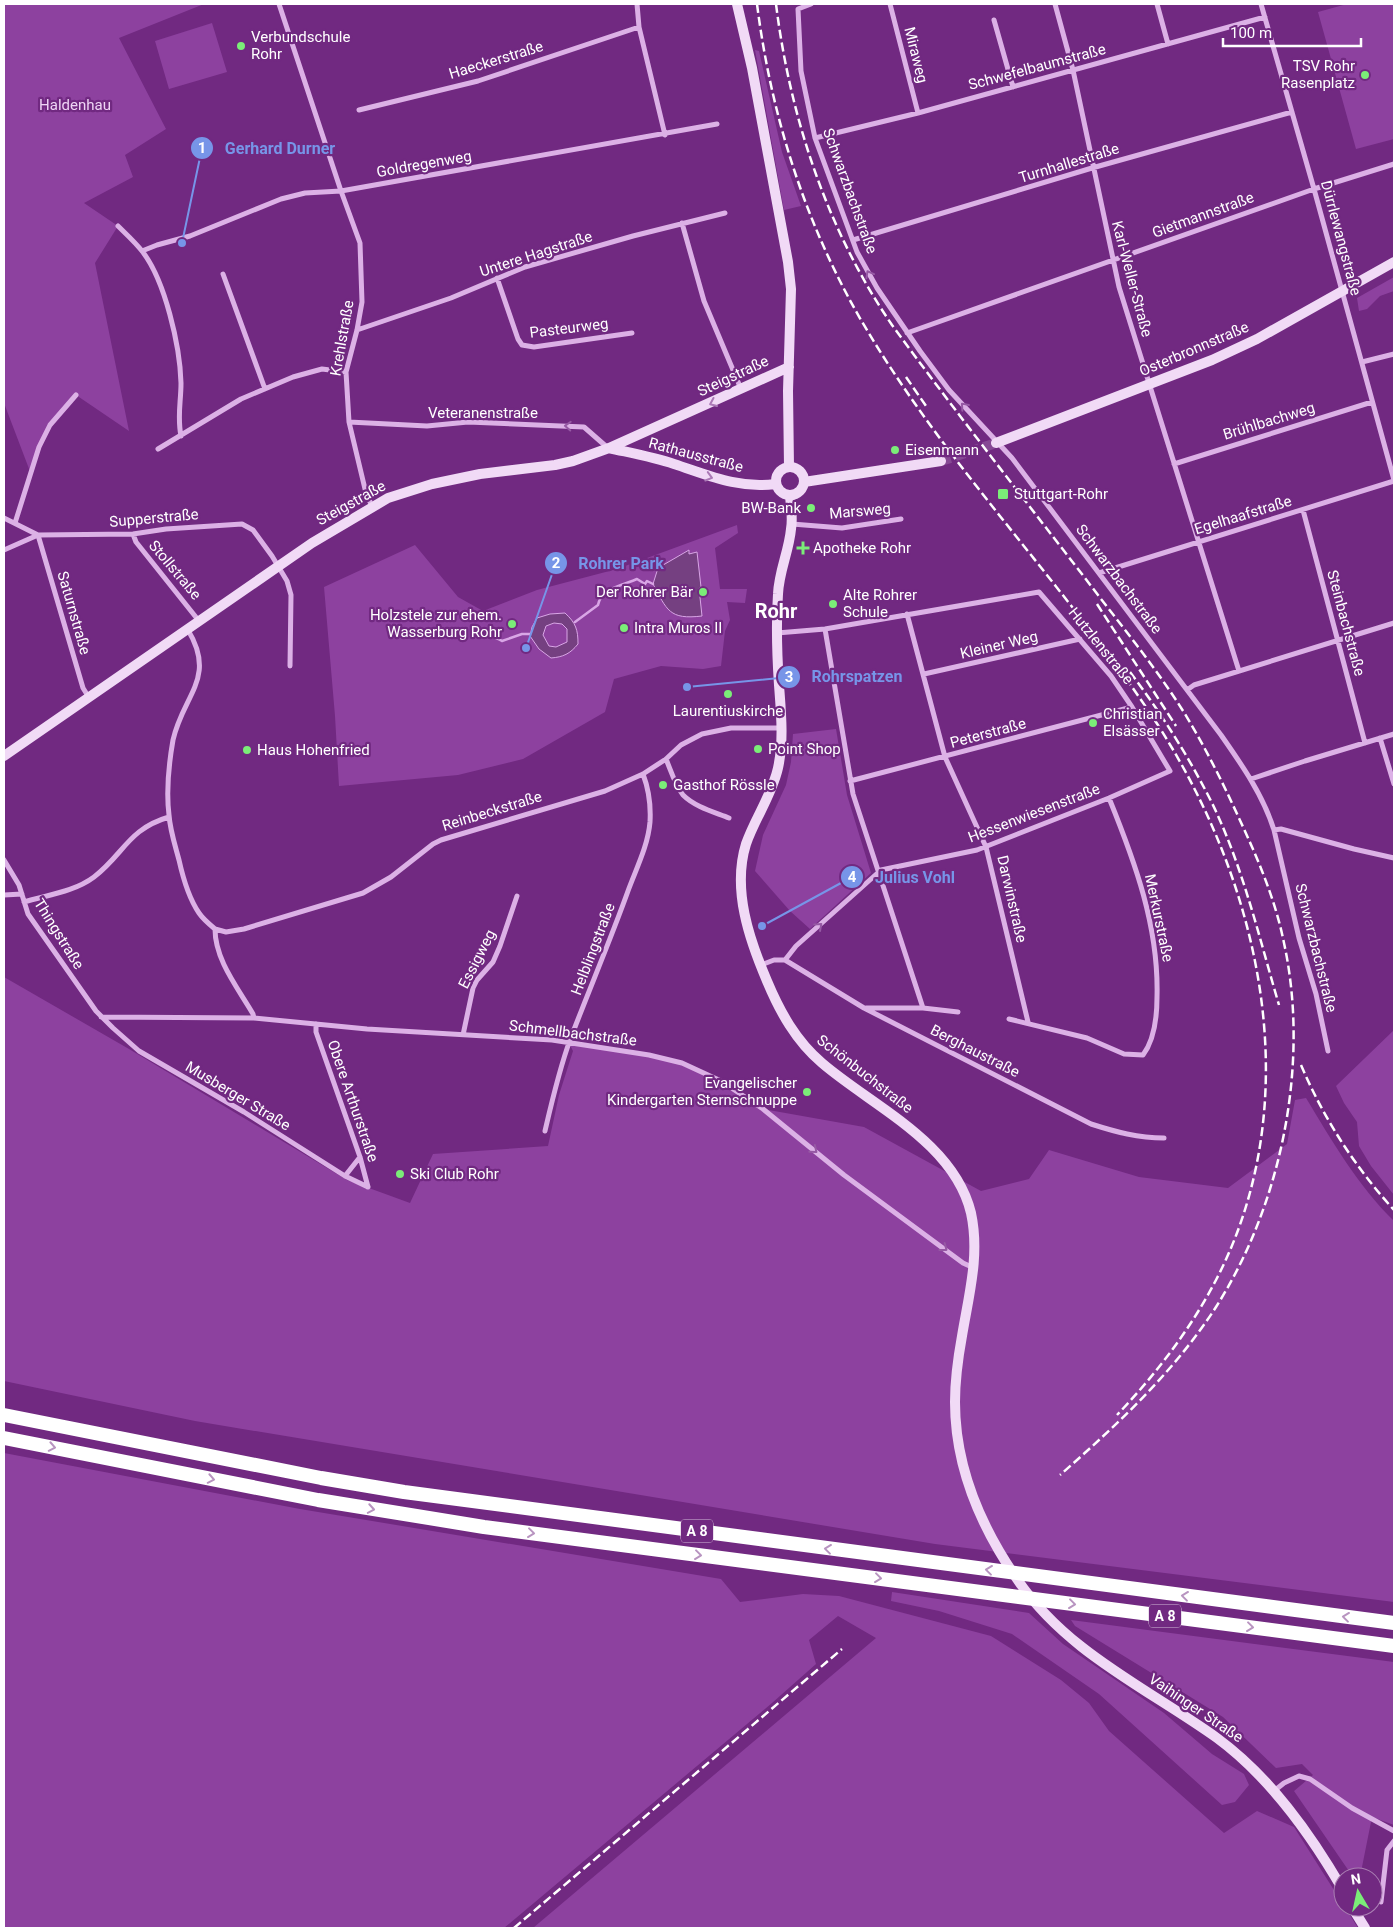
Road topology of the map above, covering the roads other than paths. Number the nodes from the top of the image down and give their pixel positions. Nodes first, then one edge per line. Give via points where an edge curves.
1 (279, 4) edge
2 (637, 4) edge
3 (737, 4) edge
4 (811, 4) edge
5 (890, 4) edge
6 (1055, 4) edge
7 (1158, 4) edge
8 (1261, 4) edge
9 (1265, 18) junction
10 (994, 20) dead end
11 (639, 27) junction
12 (1168, 44) junction
13 (1073, 70) junction
14 (1013, 87) junction
15 (359, 110) dead end
16 (1292, 112) junction
17 (918, 113) junction
18 (717, 124) dead end
19 (665, 135) junction
20 (815, 138) junction
21 (1394, 164) edge
22 (1092, 168) junction
23 (1314, 189) junction
24 (341, 191) junction
25 (726, 213) dead end
26 (682, 223) junction
27 (118, 226) dead end
28 (853, 240) junction
29 (142, 251) junction
30 (1112, 261) junction
31 (1394, 262) edge
32 (223, 274) dead end
33 (497, 278) junction
34 (1343, 291) junction
35 (357, 330) junction
36 (632, 333) dead end
37 (907, 333) junction
38 (1394, 354) edge
39 (1362, 362) junction
40 (788, 367) junction
41 (346, 372) junction
42 (1149, 385) junction
43 (265, 389) junction
44 (742, 390) junction
45 (76, 395) dead end
46 (1372, 402) junction
47 (349, 422) junction
48 (181, 436) junction
49 (634, 436) junction
50 (996, 443) junction
51 (609, 448) junction
52 (158, 449) dead end
53 (636, 454) junction
54 (942, 461) tunnel mouth
55 (1174, 464) junction
56 (789, 467) junction
57 (1394, 480) edge
58 (804, 482) junction
59 (775, 484) junction
60 (790, 496) junction
61 (372, 507) junction
62 (1303, 510) junction
63 (4, 518) edge
64 (901, 520) dead end
65 (15, 523) junction
66 (792, 524) junction
67 (133, 534) junction
68 (38, 535) junction
69 (1198, 542) junction
70 (4, 550) edge
71 (278, 566) junction
72 (1099, 573) junction
73 (907, 614) junction
74 (199, 620) junction
75 (1394, 623) edge
76 (187, 629) junction
77 (825, 629) junction
78 (777, 634) junction
79 (1080, 639) junction
80 (1338, 640) junction
81 (290, 666) dead end
82 (1239, 671) junction
83 (924, 674) junction
84 (1187, 690) junction
85 (88, 696) junction
86 (1132, 707) junction
87 (781, 728) junction
88 (1394, 734) edge
89 (1380, 738) junction
90 (1365, 743) junction
91 (4, 756) edge
92 (945, 757) junction
93 (666, 759) junction
94 (1170, 771) joint
95 (643, 774) junction
96 (1251, 779) junction
97 (850, 781) junction
98 (1394, 784) edge
99 (1109, 798) junction
100 (169, 817) junction
101 (729, 818) dead end
102 (1274, 830) junction
103 (986, 847) junction
104 (1394, 858) edge
105 (4, 860) edge
106 (878, 873) junction
107 (22, 894) junction
108 (4, 896) edge
109 (517, 896) dead end
110 (24, 902) junction
111 (215, 929) junction
112 (785, 960) junction
113 (760, 965) junction
114 (864, 1008) junction
115 (923, 1008) junction
116 (958, 1012) dead end
117 (101, 1017) junction
118 (254, 1018) junction
119 (1009, 1019) dead end
120 (1028, 1022) junction
121 (316, 1024) junction
122 (463, 1035) junction
123 (569, 1043) junction
124 (1328, 1051) dead end
125 (545, 1132) dead end
126 (1164, 1138) dead end
127 (360, 1157) junction
128 (345, 1176) junction
129 (368, 1186) joint
130 (975, 1268) junction
131 (4, 1415) edge
132 (4, 1438) edge
133 (990, 1536) joint
134 (1394, 1623) edge
135 (1394, 1646) edge
136 (1273, 1791) junction
137 (1394, 1831) edge
138 (1394, 1841) edge
139 (1333, 1874) edge
140 (1383, 1885) edge
141 (1358, 1917) edge
142 (1365, 1928) edge

1 - 24 street, Krehlstraße
2 - 11 street
3 - 40 main road via 788,262 791,289
4 - 20 street, Schwarzbachstraße via 798,8 800,71
5 - 17 street, Miraweg
6 - 13 street, Karl-Weller-Straße
7 - 12 street
8 - 9 street, Dürrlewangstraße
9 - 12 street, Schwefelbaumstraße
9 - 16 street, Dürrlewangstraße
10 - 14 street
11 - 15 street, Haeckerstraße via 478,81
11 - 19 street
12 - 13 street, Schwefelbaumstraße
13 - 14 street, Schwefelbaumstraße
13 - 22 street, Karl-Weller-Straße
14 - 17 street, Schwefelbaumstraße
16 - 22 street, Turnhallestraße
16 - 23 street, Dürrlewangstraße
17 - 20 street, Schwefelbaumstraße
18 - 19 street, Goldregenweg
19 - 24 street, Goldregenweg
20 - 28 street, Schwarzbachstraße
21 - 23 street, Gietmannstraße
22 - 28 street, Turnhallestraße
22 - 30 street, Karl-Weller-Straße
23 - 30 street, Gietmannstraße
23 - 34 street, Dürrlewangstraße
24 - 29 street, Goldregenweg via 305,193 281,200
24 - 35 street, Krehlstraße via 360,243 362,302
25 - 26 street, Untere Hagstraße
26 - 33 street, Untere Hagstraße
26 - 44 street via 704,301
27 - 29 street
37 -> 28 street, Schwarzbachstraße via 877,288
29 - 48 street via 164,295 174,335 181,382 178,420
30 - 37 street, Gietmannstraße
30 - 42 street, Karl-Weller-Straße
31 - 34 main road, Osterbronnstraße
32 - 43 street
33 - 35 street, Untere Hagstraße via 451,298
33 - 36 street, Pasteurweg via 522,346
34 - 39 street, Dürrlewangstraße
34 - 42 main road, Osterbronnstraße via 1212,360
35 - 41 street, Krehlstraße
50 -> 37 street, Schwarzbachstraße via 949,390
38 - 39 street
39 - 46 street, Dürrlewangstraße
40 - 44 main road, Steigstraße
40 - 56 main road
41 - 43 street via 322,369
41 - 47 street, Krehlstraße
42 - 50 main road, Osterbronnstraße
42 - 55 street, Karl-Weller-Straße
43 - 48 street via 242,399
44 -> 49 main road, Steigstraße
45 - 65 street via 50,425 39,447
46 - 55 street, Brühlbachweg
46 - 57 street, Dürrlewangstraße
51 -> 47 street, Veteranenstraße via 584,427 468,422 427,426
47 - 61 street, Krehlstraße
48 - 52 street
49 - 51 main road, Steigstraße
49 - 53 main road
50 - 72 street, Schwarzbachstraße via 1012,458
51 - 53 main road, Rathausstraße
51 - 61 main road, Steigstraße via 555,466 480,474 432,484 405,491
53 -> 59 main road, Rathausstraße via 727,482 760,486
54 - 58 main road
55 - 69 street, Karl-Weller-Straße
56 - 58 main road via 799,470
56 - 59 main road via 778,472
57 - 62 street, Egelhaafstraße
58 - 60 main road via 800,491
59 - 60 main road via 780,492
60 - 66 main road, Schönbuchstraße
61 - 71 main road, Steigstraße
62 - 69 street, Egelhaafstraße
62 - 80 street, Steinbachstraße
63 - 65 street, Supperstraße
64 - 66 street, Marsweg via 842,528
65 - 68 street, Supperstraße
66 - 78 main road, Schönbuchstraße via 780,578
67 - 68 street, Supperstraße
67 - 71 street, Supperstraße via 166,528 242,524 253,530
67 - 74 street, Stollstraße
68 - 70 street
68 - 85 street, Saturnstraße
69 - 72 street, Egelhaafstraße
69 - 82 street, Karl-Weller-Straße
71 - 74 main road, Steigstraße
71 - 81 street, Supperstraße via 291,595
72 - 84 street, Schwarzbachstraße
73 - 77 street
73 - 79 street, Hutzlenstraße via 1039,592
73 - 83 street, Darwinstraße
74 - 76 main road, Steigstraße
75 - 80 street
76 - 85 main road, Steigstraße
76 - 100 street via 196,648 199,678 174,740 168,793
77 - 78 street
77 - 97 street
78 - 87 main road, Schönbuchstraße
79 - 83 street, Kleiner Weg
79 - 86 street, Hutzlenstraße
80 - 82 street
80 - 90 street, Steinbachstraße
82 - 84 street
83 - 92 street, Darwinstraße
84 - 96 street, Schwarzbachstraße
85 - 91 main road, Steigstraße
86 - 92 street, Peterstraße
86 - 94 street, Hutzlenstraße
87 - 93 street, Reinbeckstraße via 731,728 702,734
87 - 113 main road, Schönbuchstraße via 778,768 746,846 740,883 743,906
88 - 89 street
89 - 90 street
89 - 98 street
90 - 96 street
92 - 97 street, Peterstraße
92 - 103 street, Darwinstraße
93 - 95 street, Reinbeckstraße
93 - 101 street via 683,795
94 - 99 street, Hessenwiesenstraße
95 - 111 street, Reinbeckstraße via 605,791 441,840 391,877 363,893 244,929 226,932
95 - 123 street, Helblingstraße via 649,788 650,803 645,847
96 - 102 street, Schwarzbachstraße
97 - 106 street
99 - 103 street, Hessenwiesenstraße
99 - 120 street, Merkurstraße via 1146,901 1154,945 1157,1012 1149,1047 1143,1055 1124,1054 1087,1038
100 - 110 street via 141,829 84,883
100 - 111 street via 190,897 199,914
102 - 104 street via 1281,829
102 - 124 street, Schwarzbachstraße
103 - 106 street, Hessenwiesenstraße
103 - 120 street, Darwinstraße
105 - 107 street, Thingstraße
112 -> 106 street, Hessenwiesenstraße via 796,946
106 - 115 street
107 - 108 street
107 - 110 street, Thingstraße
109 - 122 street, Essigweg via 493,962 473,988
110 - 117 street, Thingstraße via 28,914
111 - 118 street via 220,956
112 - 113 street
112 - 114 street, Berghaustraße
113 - 130 main road, Schönbuchstraße via 782,1015 804,1046 886,1109 940,1156 954,1176 971,1213 976,1247
114 - 115 street
114 - 126 street, Berghaustraße via 1091,1124 1141,1138
115 - 116 street
117 - 118 street, Schmellbachstraße
117 - 128 street, Musberger Straße via 139,1051
118 - 121 street, Schmellbachstraße
119 - 120 street, Merkurstraße
121 - 122 street, Schmellbachstraße
121 - 127 street, Obere Arthurstraße via 316,1032
122 - 123 street, Schmellbachstraße
123 - 125 street, Helblingstraße
123 -> 130 street, Schmellbachstraße via 682,1063 721,1081 963,1263
127 - 128 street
127 - 129 street, Obere Arthurstraße
128 - 129 street, Musberger Straße
130 - 133 main road, Schönbuchstraße via 957,1370 955,1411 966,1476
134 -> 131 highway, A 8 via 404,1492
132 -> 135 highway, A 8 via 318,1500 484,1527
133 - 136 main road, Vaihinger Straße via 1026,1591 1071,1638 1105,1665 1216,1738 1250,1766
136 - 137 street via 1299,1776 1310,1779 1352,1808
136 - 139 main road, Vaihinger Straße via 1309,1836
138 - 140 street via 1387,1850
141 - 142 main road

